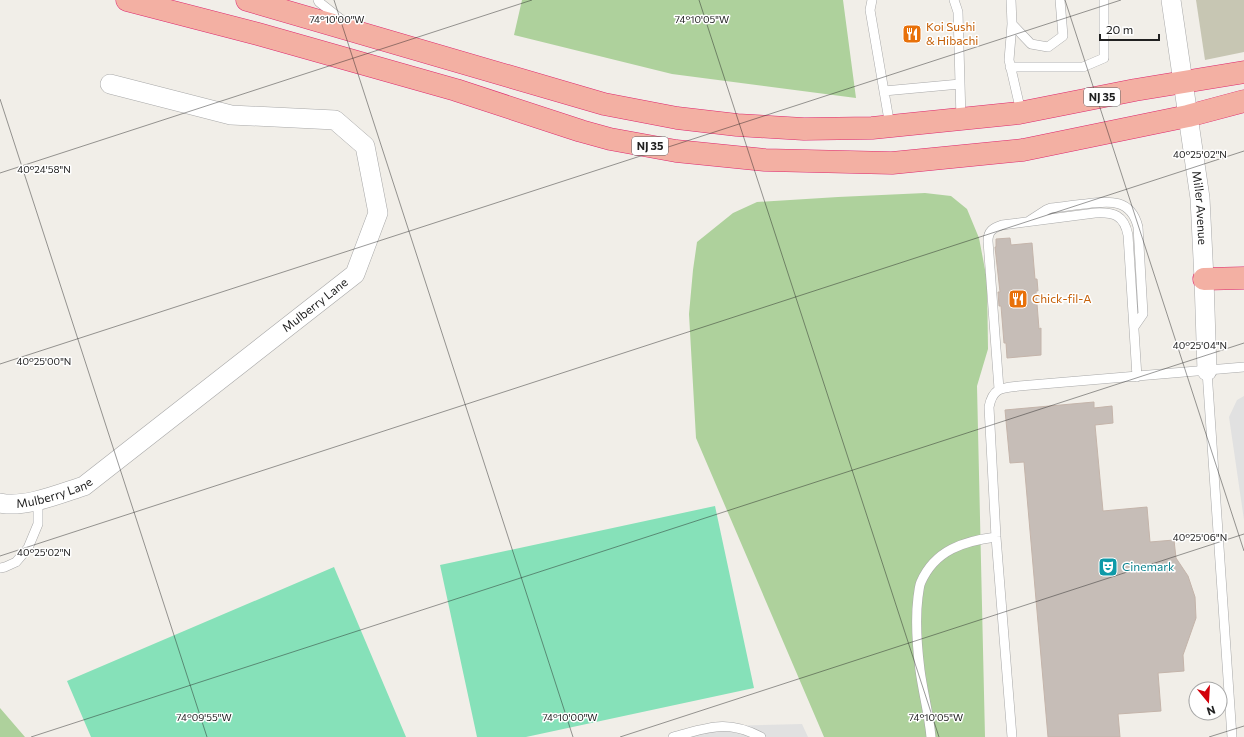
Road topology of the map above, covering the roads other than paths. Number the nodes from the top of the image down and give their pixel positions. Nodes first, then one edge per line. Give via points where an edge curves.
1 (127, 0) edge
2 (247, 0) edge
3 (318, 0) edge
4 (872, 0) edge
5 (954, 0) edge
6 (1011, 0) edge
7 (1060, 0) edge
8 (1104, 0) edge
9 (1171, 0) edge
10 (1012, 24) junction
11 (357, 31) junction
12 (1010, 67) junction
13 (1244, 72) edge
14 (1183, 82) junction
15 (110, 84) dead end
16 (960, 84) junction
17 (884, 91) junction
18 (1237, 105) edge
19 (1021, 112) junction
20 (1188, 116) junction
21 (961, 119) junction
22 (890, 126) junction
23 (1244, 278) edge
24 (1204, 279) junction
25 (1244, 368) edge
26 (1207, 371) junction
27 (1137, 377) junction
28 (1000, 389) junction
29 (38, 501) junction
30 (0, 503) edge
31 (996, 537) junction
32 (0, 568) edge
33 (673, 737) edge
34 (761, 737) edge
35 (931, 737) edge
36 (1012, 737) edge
37 (1232, 737) edge

1 - 20 highway, NJ 35 via 456,90 610,139 676,151 765,160 892,163 1023,150
2 - 11 highway, NJ 35
3 - 11 lane
4 - 17 lane via 870,10
5 - 16 lane via 958,12
6 - 10 lane
7 - 10 lane via 1063,36 1048,47 1031,44
8 - 12 lane via 1104,58 1083,67
9 - 14 street, Miller Avenue
10 - 12 lane
11 - 22 highway, NJ 35 via 581,98 677,118 804,129
12 - 19 lane
13 - 14 highway, NJ 35
14 - 19 highway, NJ 35
14 - 20 street, Miller Avenue
15 - 29 street, Mulberry Lane via 232,115 335,120 365,146 378,213 355,274 84,486
16 - 17 lane
16 - 21 lane
17 - 22 lane
18 - 20 highway, NJ 35
19 - 21 highway, NJ 35
20 - 24 street, Miller Avenue via 1200,198
21 - 22 highway, NJ 35
23 - 24 highway
24 - 26 street, Miller Avenue
25 - 26 lane
26 - 27 lane
26 - 37 lane
27 - 28 lane
27 - 28 lane via 1128,234 1124,222 1116,215 1103,213 999,226 990,231
28 - 31 lane via 995,393 989,407
29 - 30 street, Mulberry Lane via 8,505
29 - 32 lane via 38,524 28,548 16,562
31 - 35 lane via 977,539 943,554 930,566 920,583 916,633
31 - 36 lane
33 - 34 lane via 725,726

